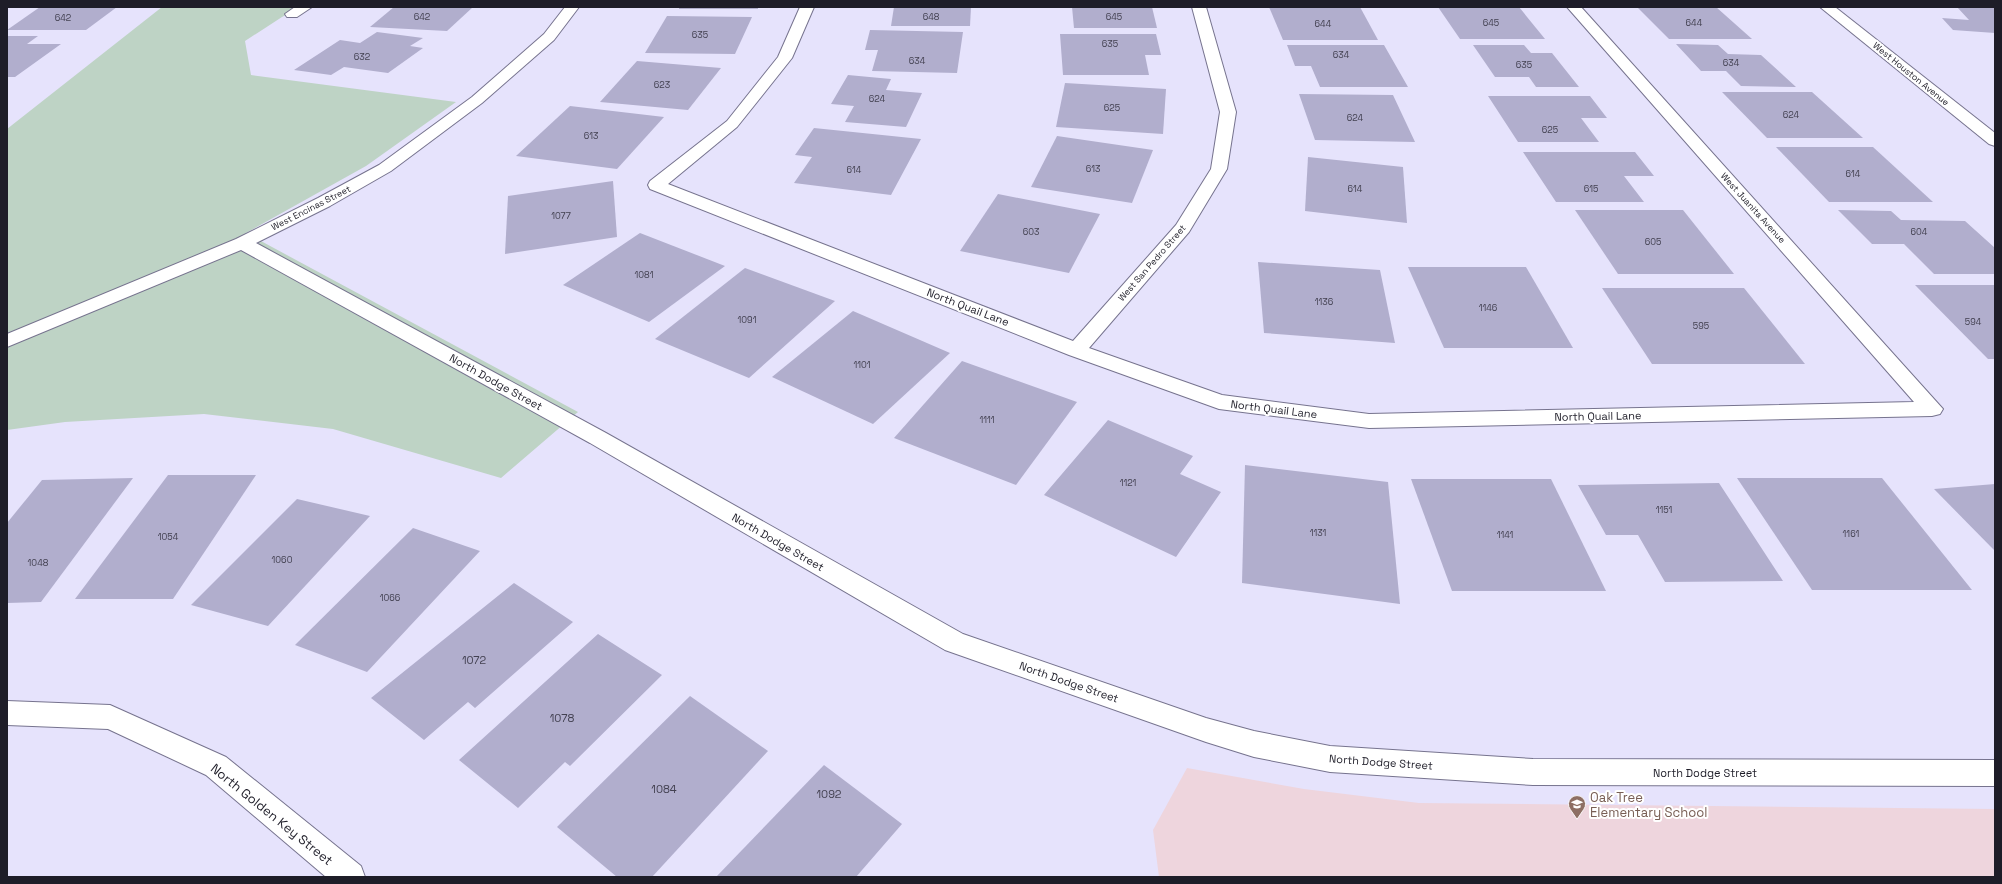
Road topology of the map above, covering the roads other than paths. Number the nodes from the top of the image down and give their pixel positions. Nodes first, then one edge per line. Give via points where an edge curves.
1 (305, 7) edge
2 (572, 7) edge
3 (806, 7) edge
4 (1199, 7) edge
5 (1574, 7) edge
6 (1827, 7) edge
7 (292, 14) dead end
8 (1995, 141) edge
9 (242, 243) junction
10 (7, 341) edge
11 (1076, 350) junction
12 (1932, 409) joint
13 (7, 713) edge
14 (1995, 773) edge
15 (350, 877) edge

1 - 7 street
2 - 9 street, West Encinas Street via 548,37 477,100 384,168 324,202
3 - 11 street, North Quail Lane via 785,58 732,124 656,185
4 - 11 street, West San Pedro Street via 1228,112 1219,169 1183,228
5 - 12 street, West Juanita Avenue
6 - 8 street, West Houston Avenue
9 - 10 street, West Encinas Street
9 - 14 street, North Dodge Street via 598,438 954,642 1206,730 1254,744 1330,759 1533,772
11 - 12 street, North Quail Lane via 1219,402 1369,421
13 - 15 street, North Golden Key Street via 110,718 216,766

